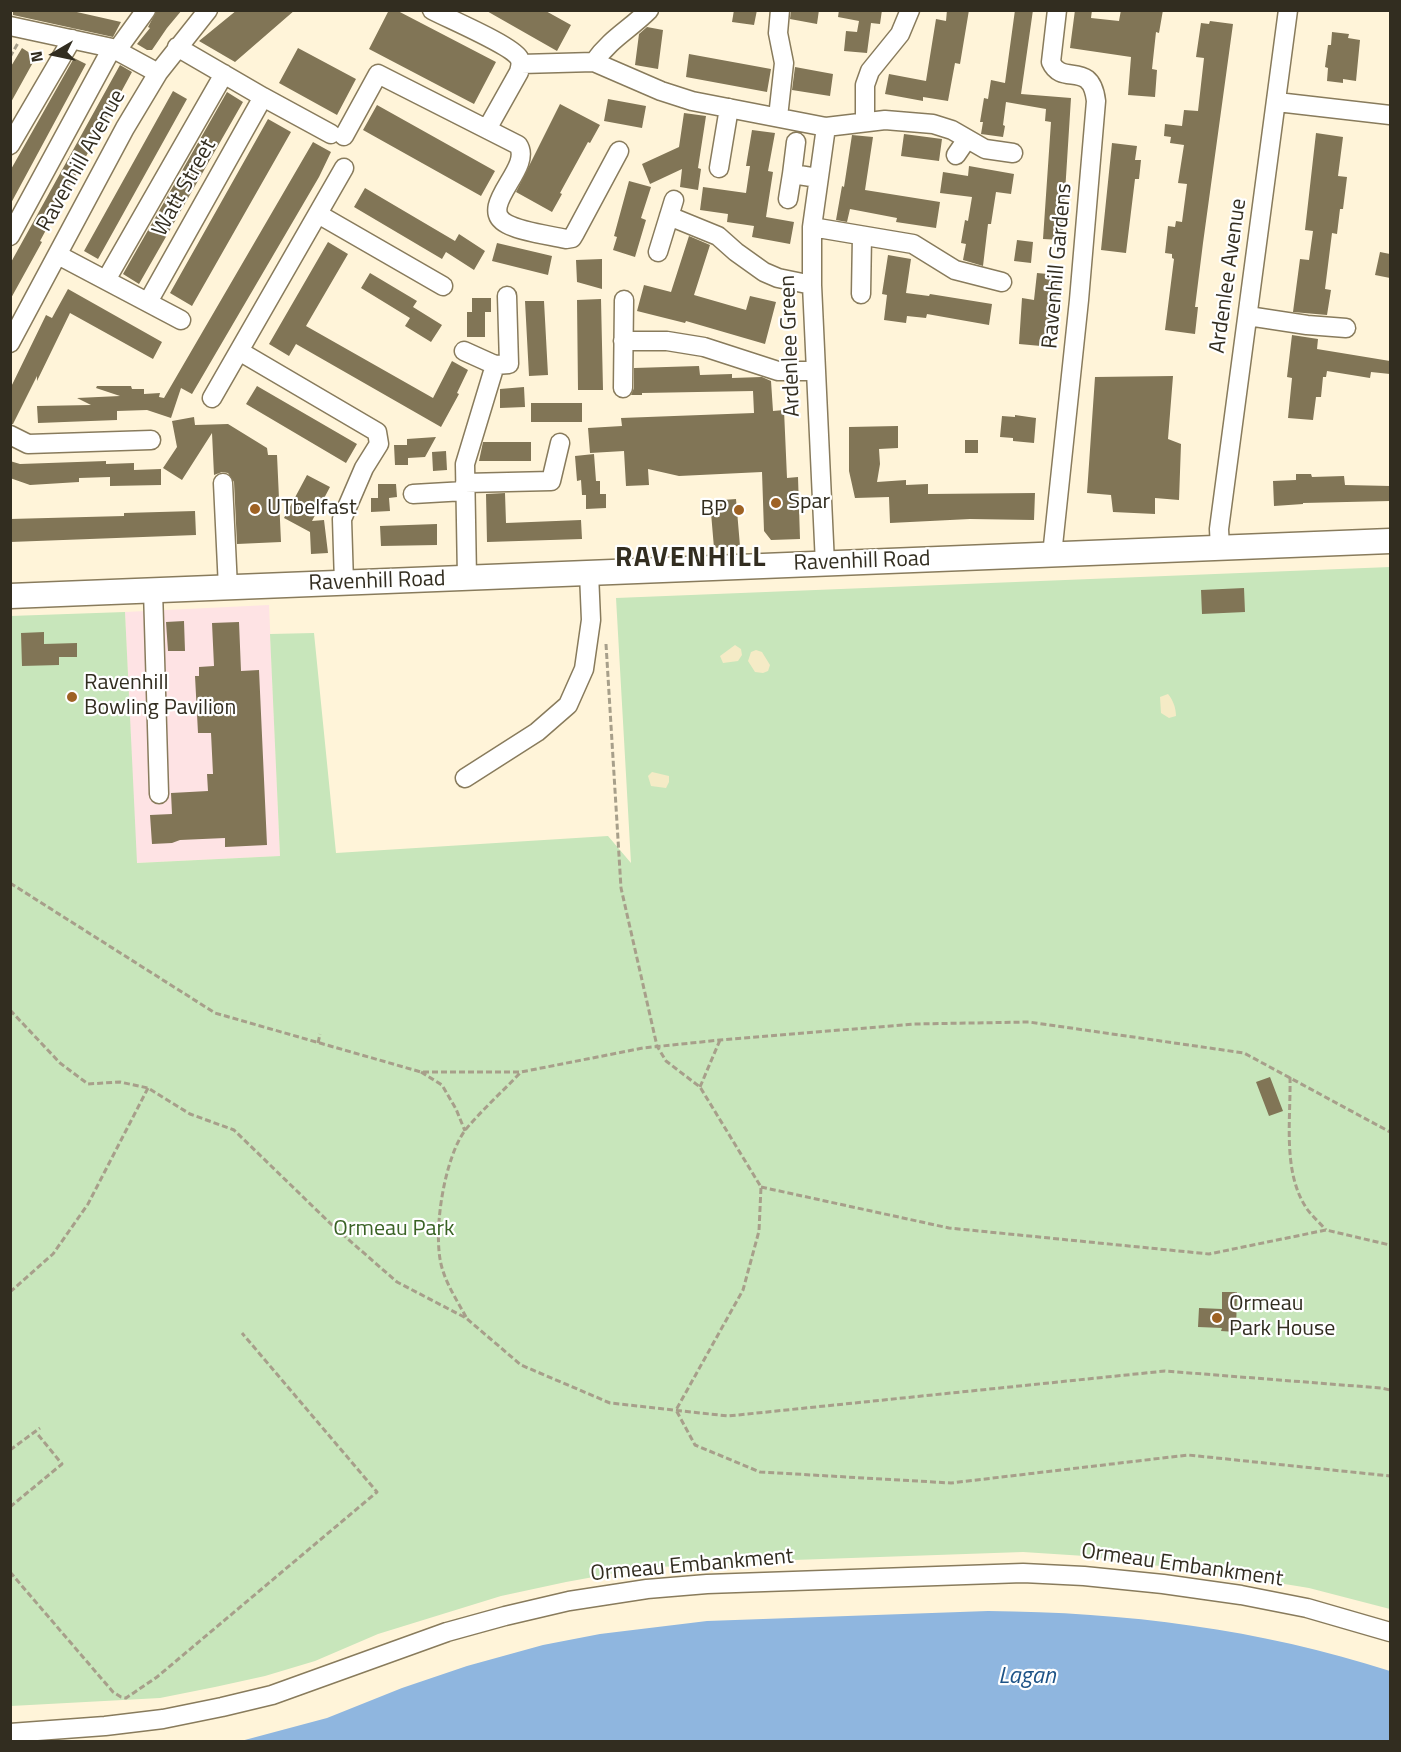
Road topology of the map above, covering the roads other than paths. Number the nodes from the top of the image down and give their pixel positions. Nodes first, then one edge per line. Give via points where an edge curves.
1 (146, 10) edge
2 (208, 10) edge
3 (432, 10) edge
4 (649, 10) edge
5 (780, 10) edge
6 (910, 10) edge
7 (1058, 10) edge
8 (1288, 10) edge
9 (13, 21) edge
10 (72, 39) junction
11 (177, 47) junction
12 (114, 49) junction
13 (594, 62) junction
14 (521, 64) junction
15 (158, 73) junction
16 (224, 74) junction
17 (263, 97) junction
18 (1277, 102) junction
19 (729, 108) junction
20 (1390, 115) edge
21 (778, 117) junction
22 (865, 122) junction
23 (826, 127) junction
24 (487, 129) junction
25 (967, 139) junction
26 (796, 142) dead end
27 (10, 145) edge
28 (620, 151) dead end
29 (1013, 153) dead end
30 (956, 155) dead end
31 (344, 168) dead end
32 (719, 168) dead end
33 (792, 174) junction
34 (818, 178) junction
35 (788, 199) dead end
36 (318, 214) junction
37 (812, 227) junction
38 (10, 236) edge
39 (862, 236) junction
40 (658, 252) dead end
41 (58, 255) junction
42 (106, 280) junction
43 (1002, 282) dead end
44 (442, 285) dead end
45 (812, 285) junction
46 (861, 294) dead end
47 (507, 296) dead end
48 (624, 300) dead end
49 (148, 302) junction
50 (1248, 316) junction
51 (181, 320) dead end
52 (1346, 328) dead end
53 (624, 341) junction
54 (10, 342) edge
55 (239, 351) junction
56 (464, 351) dead end
57 (495, 365) junction
58 (816, 371) junction
59 (623, 388) dead end
60 (212, 398) dead end
61 (10, 435) edge
62 (151, 440) dead end
63 (560, 444) dead end
64 (223, 483) dead end
65 (465, 487) junction
66 (413, 494) dead end
67 (1390, 541) edge
68 (1220, 548) junction
69 (1052, 555) junction
70 (825, 564) junction
71 (589, 573) junction
72 (467, 578) junction
73 (344, 583) junction
74 (228, 588) junction
75 (153, 590) junction
76 (10, 596) edge
77 (465, 778) dead end
78 (159, 794) dead end
79 (1390, 1632) edge
80 (10, 1733) edge

1 - 12 street
2 - 11 street, Ravenhill Avenue
3 - 14 street via 503,45 514,52
4 - 13 street via 615,38
5 - 21 street via 778,33 784,63
6 - 22 street via 900,34 870,71 865,84
7 - 69 street, Ravenhill Gardens via 1053,68 1090,81 1096,101 1080,300
8 - 18 street, Ardenlee Avenue
9 - 10 street
10 - 12 street
10 - 27 street
11 - 15 street, Ravenhill Avenue
11 - 16 street
12 - 15 street
12 - 38 street
13 - 14 street
13 - 19 street via 661,91
14 - 24 street
15 - 41 street, Ravenhill Avenue
16 - 17 street
16 - 42 street
17 - 24 street via 338,135 378,74
17 - 49 street, Watt Street
18 - 20 street
18 - 50 street, Ardenlee Avenue
19 - 21 street
19 - 32 street
21 - 23 street
22 - 23 street
22 - 25 street via 933,124
23 - 34 street, Ardenlee Green
24 - 28 street via 518,145 522,155 497,206 500,218 509,225 566,239 575,233
25 - 29 street via 986,149
25 - 30 street
26 - 33 street
31 - 36 street
33 - 34 street
33 - 35 street
34 - 37 street, Ardenlee Green
36 - 44 street
36 - 55 street
37 - 39 street
37 - 45 street, Ardenlee Green
39 - 43 street via 913,244 955,270
39 - 46 street
40 - 45 street via 671,208 718,236 764,272
41 - 42 street
41 - 54 street, Ravenhill Avenue
42 - 49 street
45 - 58 street, Ardenlee Green
47 - 57 street via 509,364
48 - 53 street
49 - 51 street
50 - 52 street
50 - 68 street, Ardenlee Avenue via 1219,529
53 - 58 street via 667,341 704,347 778,371
53 - 59 street
55 - 60 street
55 - 73 street via 377,432 379,444 342,519
56 - 57 street
57 - 65 street via 468,449
58 - 70 street, Ardenlee Green
61 - 62 street via 28,444
63 - 65 street via 551,481
64 - 74 street
65 - 66 street
65 - 72 street
67 - 68 main road, Ravenhill Road
68 - 69 main road, Ravenhill Road
69 - 70 main road, Ravenhill Road
70 - 71 main road, Ravenhill Road
71 - 72 main road, Ravenhill Road
71 - 77 street via 591,620 584,669 568,705 537,732
72 - 73 main road, Ravenhill Road
73 - 74 main road, Ravenhill Road
74 - 75 main road, Ravenhill Road
75 - 76 main road, Ravenhill Road
75 - 78 street
79 - 80 street, Ormeau Embankment via 1307,1608 1241,1595 1084,1576 1023,1573 707,1584 569,1601 505,1616 447,1632 272,1695 222,1707 163,1719

